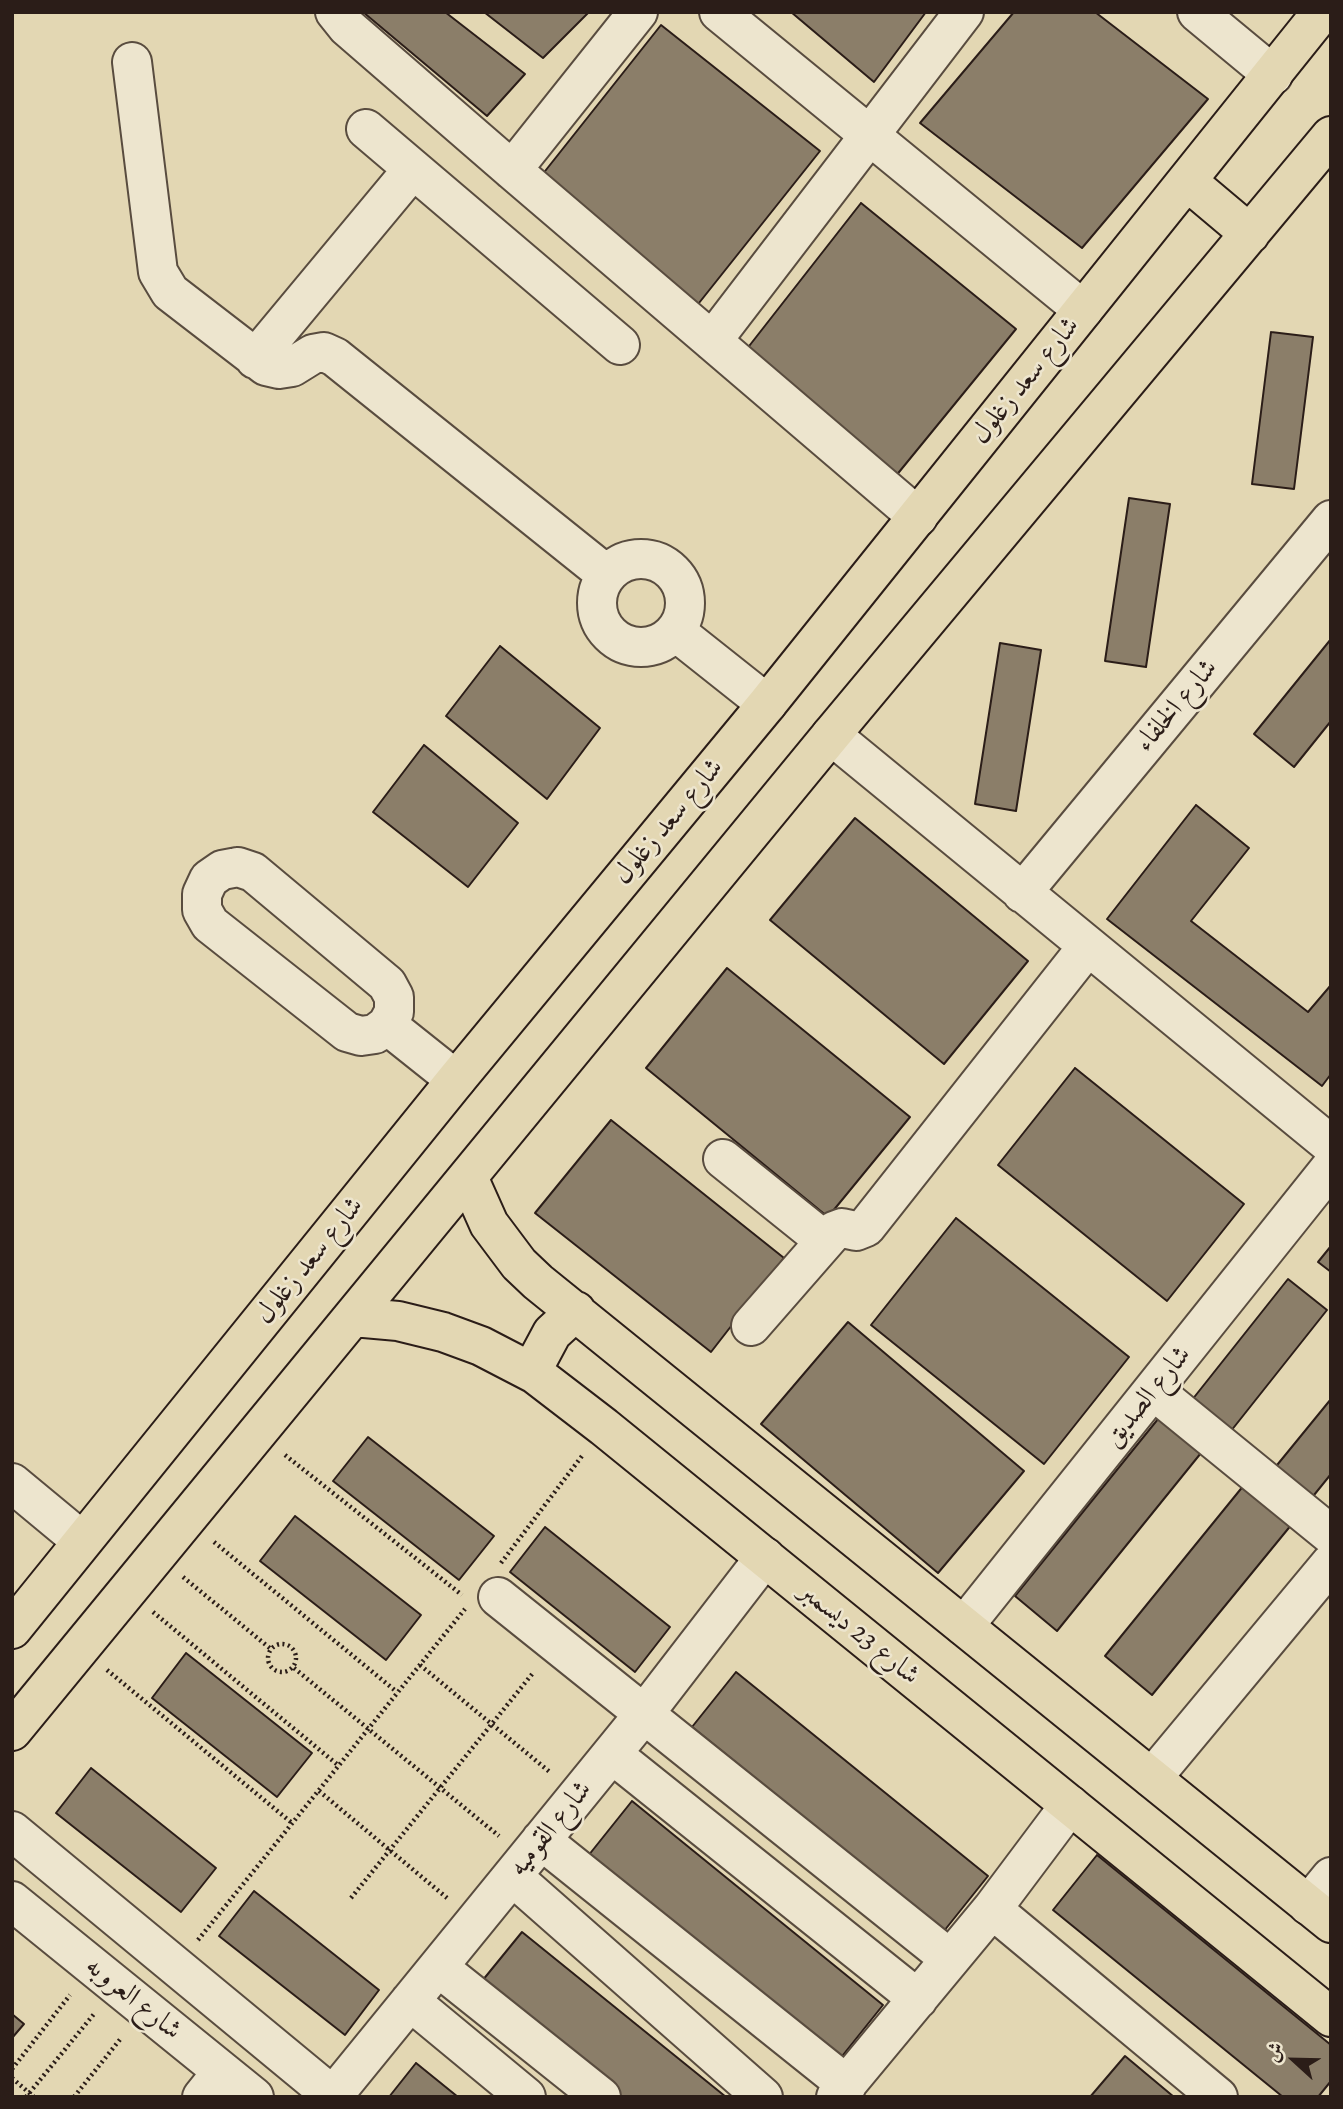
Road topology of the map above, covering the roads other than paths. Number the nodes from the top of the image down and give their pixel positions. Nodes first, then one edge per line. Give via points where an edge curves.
1 (335, 12) edge
2 (638, 12) edge
3 (719, 12) edge
4 (964, 12) edge
5 (1197, 12) edge
6 (1322, 12) edge
7 (132, 62) dead end
8 (1273, 75) junction
9 (366, 129) dead end
10 (870, 135) junction
11 (1331, 136) edge
12 (413, 169) junction
13 (512, 170) junction
14 (1187, 181) junction
15 (1250, 233) junction
16 (1083, 310) junction
17 (712, 341) junction
18 (620, 345) dead end
19 (255, 359) junction
20 (918, 517) junction
21 (1331, 520) edge
22 (607, 575) junction
23 (675, 631) junction
24 (767, 704) junction
25 (831, 735) junction
26 (1022, 893) junction
27 (1088, 946) junction
28 (387, 1025) junction
29 (456, 1080) junction
30 (1331, 1144) edge
31 (723, 1159) dead end
32 (1331, 1167) edge
33 (468, 1177) junction
34 (825, 1241) junction
35 (576, 1311) junction
36 (353, 1317) junction
37 (751, 1326) dead end
38 (535, 1374) junction
39 (1153, 1390) junction
40 (12, 1483) edge
41 (1331, 1535) edge
42 (82, 1541) junction
43 (765, 1557) junction
44 (1331, 1563) edge
45 (499, 1581) road end
46 (964, 1626) junction
47 (12, 1629) edge
48 (644, 1714) junction
49 (12, 1731) edge
50 (612, 1754) junction
51 (1152, 1778) junction
52 (1070, 1805) junction
53 (12, 1831) edge
54 (527, 1858) junction
55 (12, 1901) edge
56 (1323, 1902) edge
57 (992, 1909) junction
58 (950, 1959) junction
59 (438, 1967) junction
60 (918, 1999) junction
61 (410, 2001) junction
62 (1331, 2017) edge
63 (212, 2084) edge
64 (841, 2091) edge
65 (333, 2096) edge
66 (254, 2097) edge
67 (526, 2097) edge
68 (601, 2097) edge
69 (763, 2097) edge
70 (1218, 2097) edge

1 - 13 street
2 - 13 street
3 - 10 street
4 - 10 street
5 - 8 street
6 - 8 main road, شارع سعد زغلول
7 - 19 street via 158,272 170,292
8 - 14 main road, شارع سعد زغلول
9 - 12 street
10 - 16 street
10 - 17 street
11 - 15 main road
12 - 18 street
12 - 19 street
13 - 17 street
14 - 15 main road
14 - 16 main road, شارع سعد زغلول
15 - 25 main road
16 - 20 main road, شارع سعد زغلول
17 - 20 street
19 - 22 street via 279,369 313,354 335,357
20 - 24 main road, شارع سعد زغلول
21 - 26 street, شارع الخلفاء
22 - 23 street via 617,566 644,559 669,569 684,592 682,619
22 - 23 street via 600,587 598,614 613,637 625,644 652,646
23 - 24 street
24 - 29 main road, شارع سعد زغلول
25 - 26 street
25 - 33 main road
26 - 27 street
27 - 30 street
27 - 34 street via 866,1227 838,1229
28 - 28 street via 375,1034 347,1032 209,924 202,909 209,879 230,868 253,872 387,984 394,997 394,1012
28 - 29 street
29 - 42 main road, شارع سعد زغلول
31 - 34 street
32 - 39 street, شارع الصديق
33 - 35 main road via 503,1245 538,1282
33 - 36 main road
34 - 37 street
35 - 38 main road via 552,1333
35 - 46 main road
36 - 38 main road, شارع 23 ديسمبر via 443,1332
36 - 49 main road
38 - 43 main road, شارع 23 ديسمبر
39 - 41 street
39 - 46 street, شارع الصديق
40 - 42 street
42 - 47 main road, شارع سعد زغلول
43 - 48 street, شارع القوميه
43 - 52 main road, شارع 23 ديسمبر
44 - 51 street
45 - 48 street via 556,1644
46 - 51 main road
48 - 50 street, شارع القوميه
48 - 58 street
50 - 54 street, شارع القوميه
50 - 60 street
51 - 56 main road
52 - 57 street
52 - 62 main road, شارع 23 ديسمبر
53 - 65 street
54 - 59 street, شارع القوميه
54 - 64 street
54 - 69 street
55 - 63 street, شارع العروبه via 118,1987
57 - 58 street
57 - 70 street
58 - 60 street
59 - 61 street, شارع القوميه
59 - 68 street
60 - 64 street
61 - 65 street, شارع القوميه
61 - 67 street
63 - 66 street, شارع العروبه

